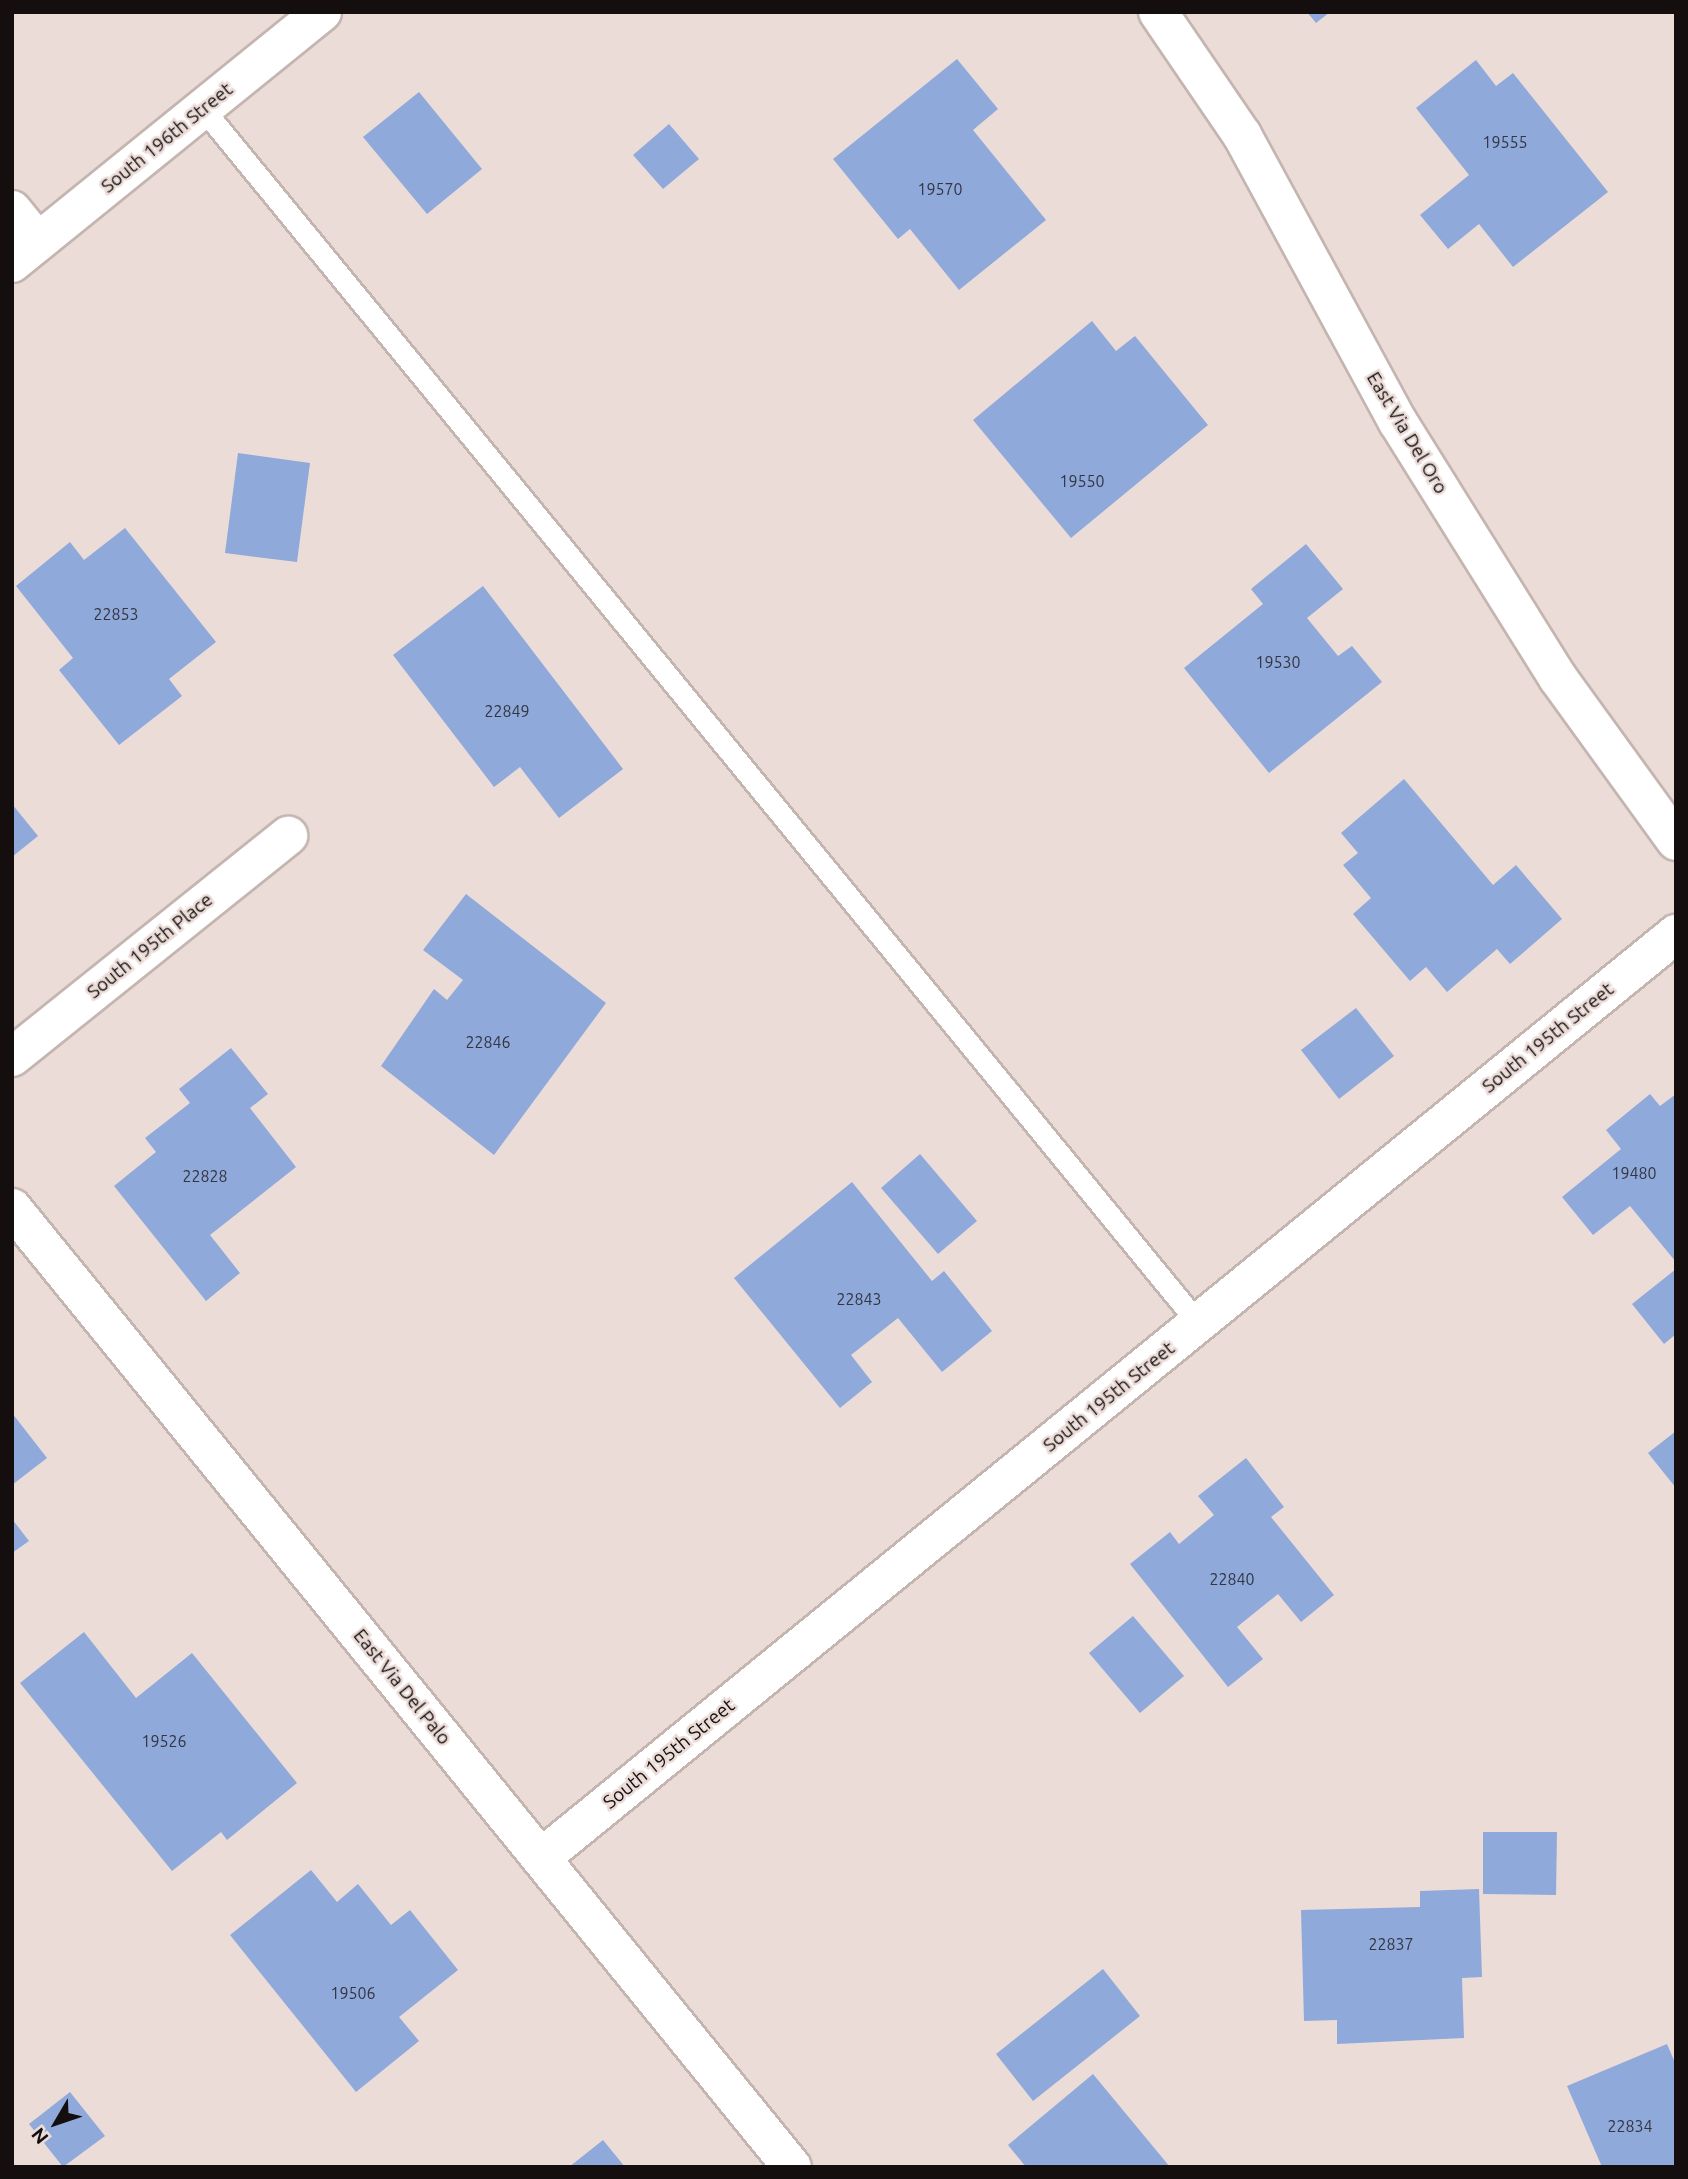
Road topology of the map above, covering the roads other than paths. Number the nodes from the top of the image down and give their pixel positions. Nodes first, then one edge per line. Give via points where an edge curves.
1 (322, 12) edge
2 (1158, 12) edge
3 (203, 108) junction
4 (12, 210) edge
5 (25, 253) edge
6 (288, 836) dead end
7 (1676, 841) edge
8 (1676, 934) edge
9 (12, 1057) edge
10 (12, 1208) edge
11 (1199, 1324) junction
12 (541, 1858) junction
13 (792, 2167) edge

1 - 3 street, South 196th Street
2 - 7 street, East Via Del Oro via 1242,135 1405,434 1558,678
3 - 5 street, South 196th Street
3 - 11 lane
4 - 5 street
6 - 9 street, South 195th Place
8 - 11 street, South 195th Street
10 - 12 street, East Via Del Palo
11 - 12 street, South 195th Street
12 - 13 street, East Via Del Palo

